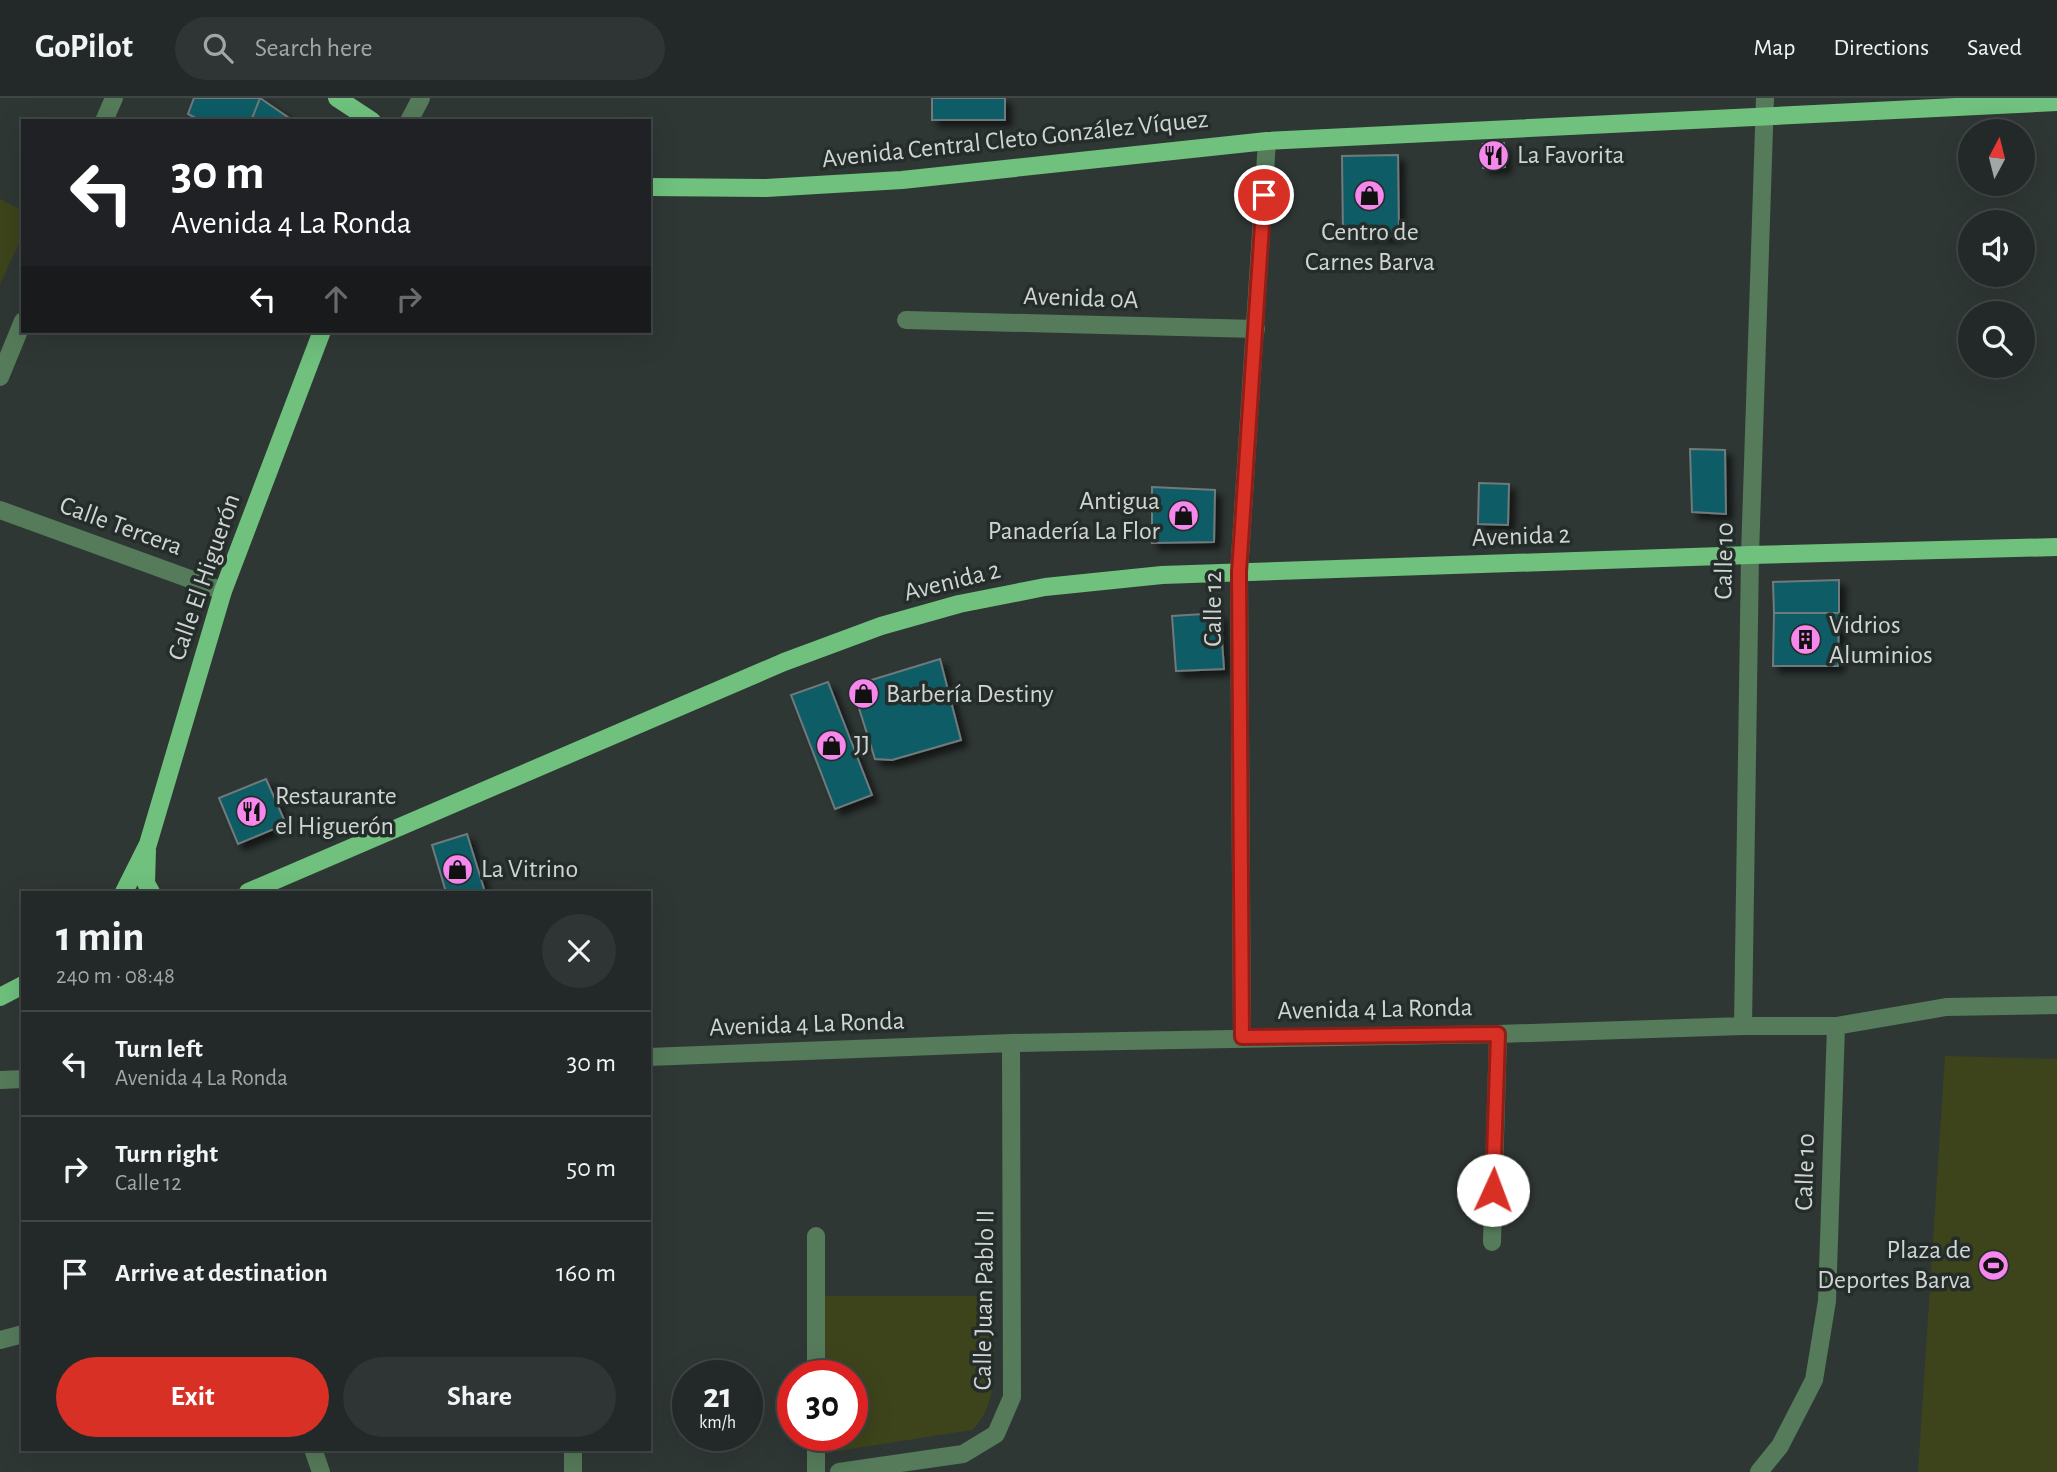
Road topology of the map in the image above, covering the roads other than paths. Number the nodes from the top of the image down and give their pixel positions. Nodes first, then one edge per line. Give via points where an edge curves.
1 (114, 98) edge
2 (337, 98) edge
3 (421, 98) edge
4 (2057, 103) edge
5 (1765, 107) edge
6 (105, 119) edge
7 (369, 119) edge
8 (410, 119) edge
9 (1267, 141) junction
10 (651, 187) edge
11 (906, 320) dead end
12 (21, 326) edge
13 (1255, 329) junction
14 (321, 333) edge
15 (0, 377) edge
16 (0, 510) edge
17 (2057, 547) edge
18 (1750, 555) junction
19 (1239, 572) junction
20 (223, 591) junction
21 (148, 844) junction
22 (124, 891) edge
23 (150, 891) edge
24 (250, 891) edge
25 (21, 986) edge
26 (0, 997) edge
27 (2057, 1005) edge
28 (1743, 1026) junction
29 (1836, 1026) junction
30 (1498, 1034) junction
31 (1242, 1037) junction
32 (1011, 1043) junction
33 (651, 1057) edge
34 (21, 1079) edge
35 (0, 1080) edge
36 (816, 1236) dead end
37 (1492, 1242) dead end
38 (21, 1335) edge
39 (0, 1340) edge
40 (816, 1360) edge
41 (314, 1451) edge
42 (573, 1451) edge
43 (816, 1451) edge
44 (321, 1472) edge
45 (573, 1472) edge
46 (816, 1472) edge
47 (839, 1472) edge
48 (1759, 1472) edge

1 - 6 street
2 - 7 main road
3 - 8 street
4 - 5 main road, Avenida Central Cleto González Víquez
5 - 9 main road, Avenida Central Cleto González Víquez
5 - 18 street, Calle 10
9 - 10 main road, Avenida Central Cleto González Víquez via 902,180 766,188
9 - 13 street, Calle 12
11 - 13 street, Avenida 0A
12 - 15 street
13 - 19 street, Calle 12
14 - 20 main road, Calle El Higuerón
16 - 20 street, Calle Tercera
17 - 18 main road, Avenida 2
18 - 19 main road, Avenida 2
18 - 28 street, Calle 10
19 - 24 main road, Avenida 2 via 1045,587 881,626 784,662
19 - 31 street, Calle 12
20 - 21 main road, Calle El Higuerón
21 - 22 main road, Calle El Higuerón
21 - 23 main road, Calle El Higuerón via 146,883
25 - 26 main road
27 - 29 street, Avenida 4 La Ronda via 1946,1007
28 - 29 street, Avenida 4 La Ronda
28 - 30 street, Avenida 4 La Ronda
29 - 48 street, Calle 10 via 1827,1301 1814,1380 1780,1446
30 - 31 street, Avenida 4 La Ronda
30 - 37 street
31 - 32 street, Avenida 4 La Ronda
32 - 33 street, Avenida 4 La Ronda
32 - 47 street, Calle Juan Pablo II via 1012,1397 996,1434 963,1454
34 - 35 street
36 - 40 street
38 - 39 street
41 - 44 street
42 - 45 street
43 - 46 street

